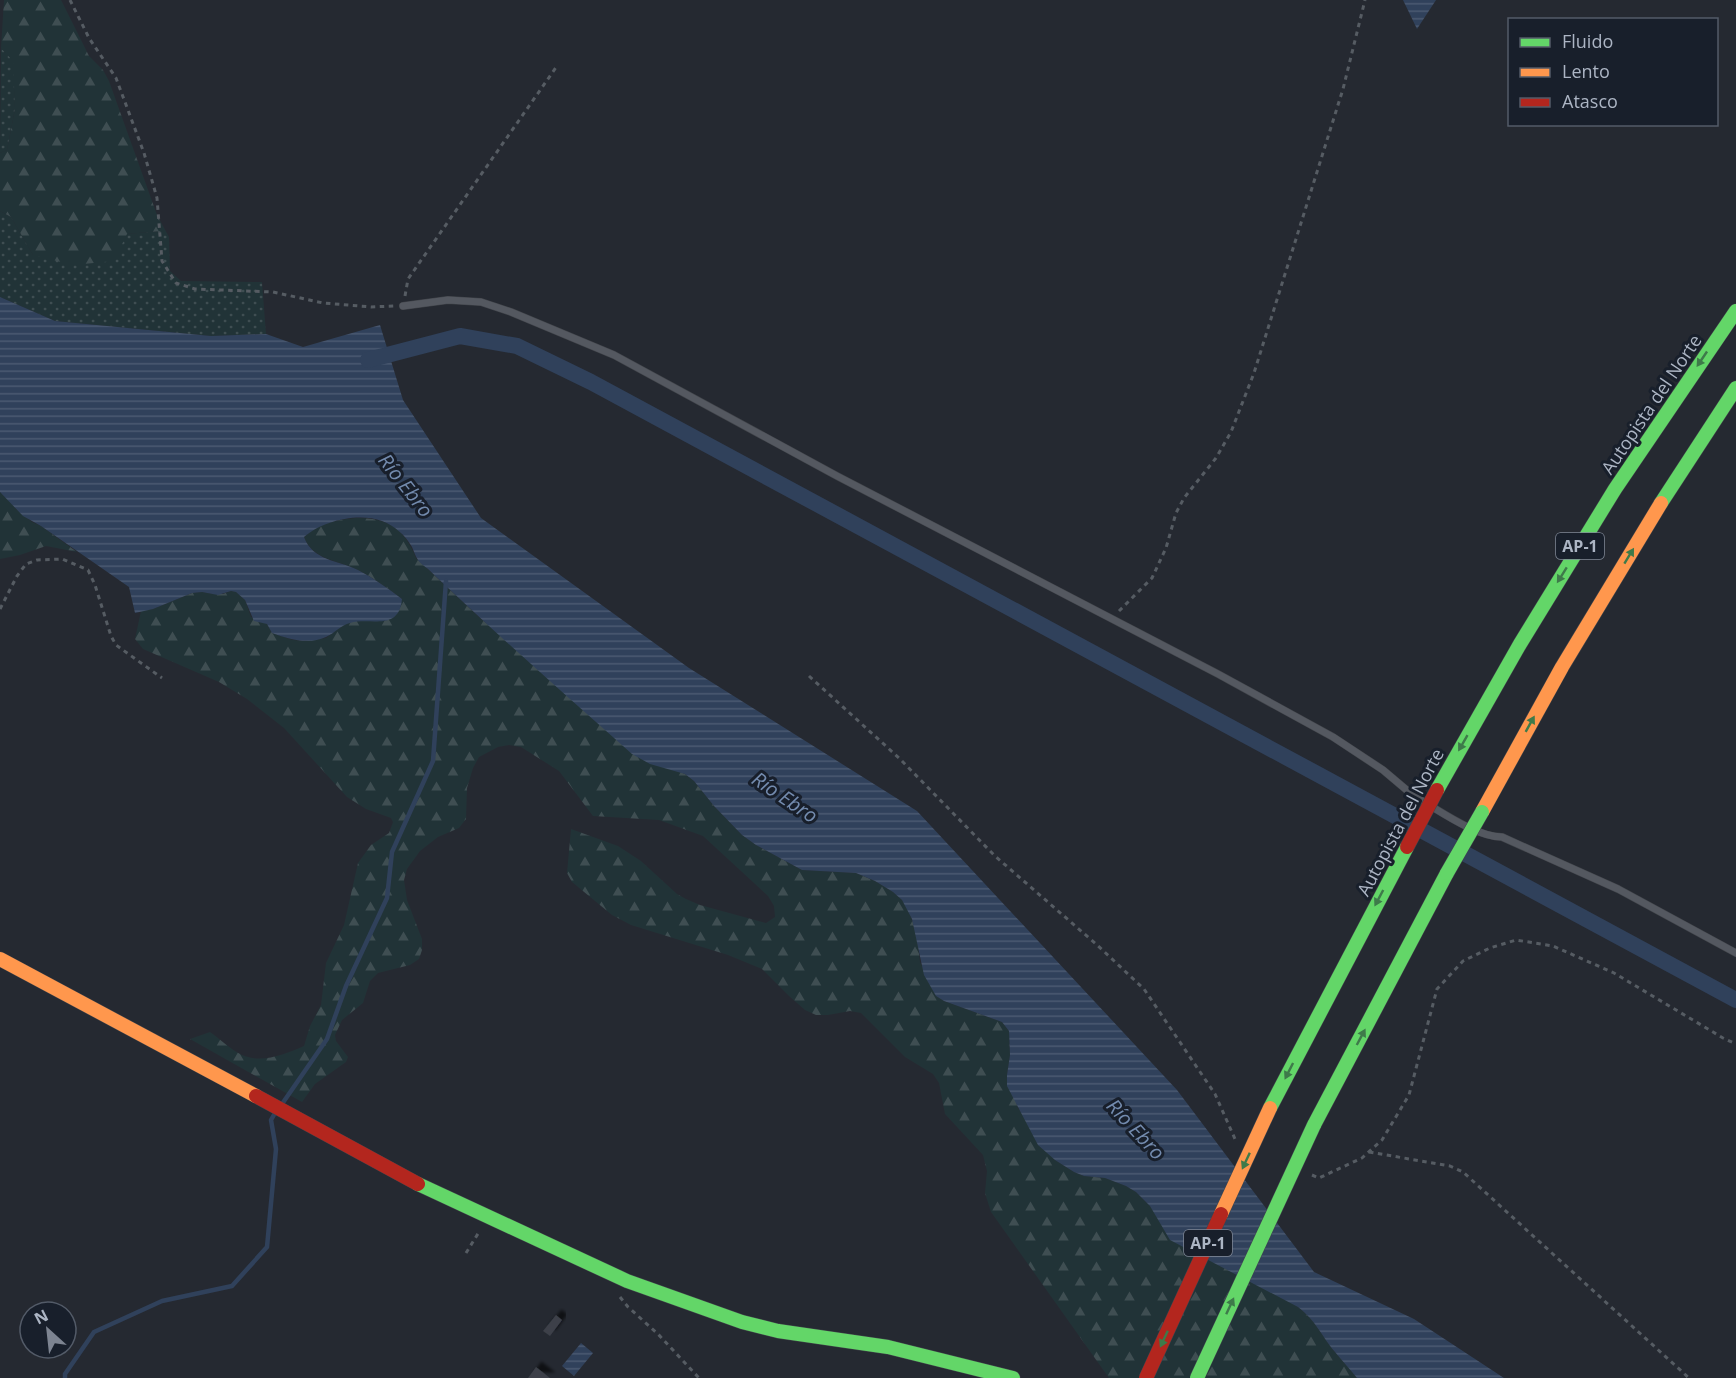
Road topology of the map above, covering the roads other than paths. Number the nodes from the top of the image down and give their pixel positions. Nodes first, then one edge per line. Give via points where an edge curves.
1 (403, 306) road end
2 (1736, 311) edge
3 (1736, 388) edge
4 (1736, 953) edge
5 (0, 959) edge
6 (1013, 1378) edge
7 (1146, 1378) edge
8 (1197, 1378) edge

1 - 4 lane via 448,300 482,302 614,356 1333,737 1452,819 1618,889
2 -> 7 main road, Autopista del Norte / AP-1, bridge via 1615,489 1437,790 1270,1108
8 -> 3 main road, AP-1, bridge via 1314,1125 1447,873 1579,638
5 - 6 main road via 432,1192 612,1274 742,1322 888,1347

